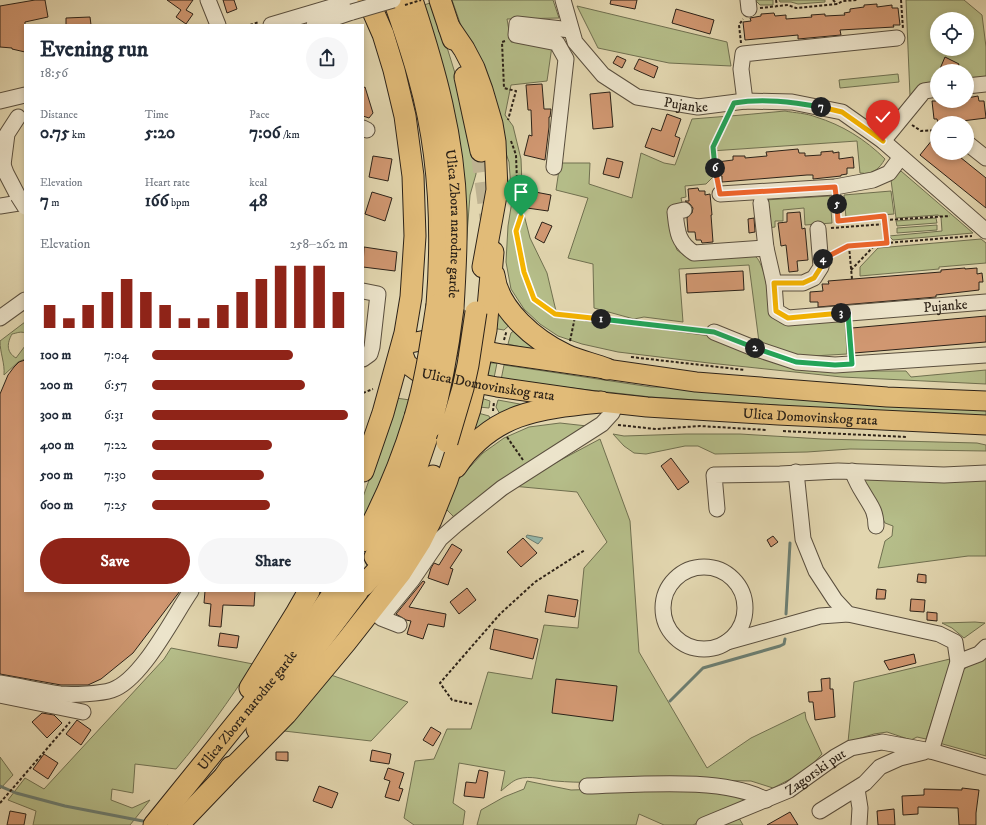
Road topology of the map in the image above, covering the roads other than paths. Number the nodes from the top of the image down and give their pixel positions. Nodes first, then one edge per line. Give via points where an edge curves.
1 (208, 0) edge
2 (394, 0) edge
3 (412, 0) edge
4 (440, 0) edge
5 (563, 0) edge
6 (356, 4) edge
7 (218, 24) edge
8 (275, 24) edge
9 (316, 24) edge
10 (449, 27) junction
11 (571, 30) junction
12 (897, 38) road end
13 (986, 84) edge
14 (974, 85) edge
15 (930, 90) edge
16 (24, 95) edge
17 (0, 101) edge
18 (739, 102) junction
19 (22, 116) edge
20 (0, 121) edge
21 (883, 141) junction
22 (974, 149) edge
23 (481, 151) tunnel mouth
24 (901, 157) junction
25 (986, 158) edge
26 (2, 161) edge
27 (554, 167) dead end
28 (720, 194) road end
29 (23, 202) edge
30 (761, 203) dead end
31 (0, 206) edge
32 (684, 210) dead end
33 (818, 229) road end
34 (982, 233) edge
35 (766, 248) junction
36 (774, 283) junction
37 (370, 293) edge
38 (24, 301) edge
39 (986, 302) edge
40 (445, 306) junction
41 (0, 318) edge
42 (714, 332) road end
43 (401, 349) junction
44 (482, 350) junction
45 (986, 355) edge
46 (364, 358) edge
47 (607, 369) junction
48 (475, 383) junction
49 (986, 401) edge
50 (608, 403) junction
51 (423, 422) junction
52 (986, 425) edge
53 (364, 468) edge
54 (852, 471) junction
55 (796, 472) junction
56 (986, 473) edge
57 (447, 480) junction
58 (717, 509) dead end
59 (876, 526) dead end
60 (364, 539) edge
61 (364, 580) edge
62 (364, 584) edge
63 (308, 592) edge
64 (334, 592) edge
65 (357, 592) edge
66 (188, 594) edge
67 (745, 610) junction
68 (848, 614) junction
69 (399, 625) dead end
70 (768, 631) junction
71 (727, 642) junction
72 (986, 647) edge
73 (958, 662) junction
74 (0, 683) edge
75 (0, 695) edge
76 (81, 712) road end
77 (931, 751) junction
78 (986, 767) edge
79 (197, 774) junction
80 (224, 777) junction
81 (588, 786) dead end
82 (857, 789) junction
83 (766, 800) junction
84 (820, 811) dead end
85 (154, 825) edge
86 (178, 825) edge
87 (704, 825) edge
88 (859, 825) edge

1 - 7 street
2 - 6 street, bridge
2 - 40 highway, Ulica Zbora narodne garde via 420,78 434,151
3 - 40 highway, Ulica Zbora narodne garde via 438,84 452,161 456,239
4 - 10 highway
5 - 11 street, Pujanke
6 - 8 street
6 - 9 street
6 - 43 highway via 383,34 405,116 413,176 415,236 411,297
10 - 23 highway via 462,64
10 - 62 highway, bridge via 474,68 482,90 492,124 497,190 468,365 447,442 425,498 387,560
11 - 18 street, Pujanke via 575,42 603,75 637,97 698,107
11 - 27 street via 517,24 516,35 557,43 566,59
12 - 18 street via 743,54
13 - 14 street
15 - 21 street via 924,91
16 - 17 street
18 - 21 street, Pujanke via 792,102 842,112
19 - 20 street
19 - 26 street via 10,126
21 - 24 street, Pujanke
22 - 25 street
24 - 28 street via 889,172 873,180 835,187
24 - 34 street, Pujanke via 967,214
26 - 29 street
29 - 31 street
30 - 35 street, Pujanke
32 - 35 street via 675,212 679,238 685,248 694,253
33 - 36 street via 821,267 814,278 803,283
35 - 36 street, Pujanke
36 - 39 street, Pujanke via 776,311 788,318
37 - 46 street via 372,347 370,354
38 - 41 street
40 - 51 highway, Ulica Zbora narodne garde, bridge via 423,389
42 - 45 street via 796,362 835,365
43 - 44 main road, Ulica Domovinskog rata via 410,343 426,340
43 - 48 main road, Ulica Domovinskog rata via 407,364 418,372
43 - 53 highway
44 - 47 main road, Ulica Domovinskog rata
44 - 47 highway via 493,255 495,278 500,293 519,322 550,347 567,356
44 - 48 highway
47 - 49 main road, Ulica Domovinskog rata via 696,382 887,397
48 - 50 main road, Ulica Domovinskog rata
48 - 57 highway via 470,409
50 - 52 main road, Ulica Domovinskog rata
50 - 57 highway via 542,409 499,425 472,447
50 - 69 street via 612,413 602,424 502,488 440,539 412,580 381,618
51 - 60 highway, Ulica Zbora narodne garde via 404,452 387,495
51 - 61 highway, Ulica Zbora narodne garde via 417,466
54 - 55 street
54 - 56 street via 944,475
54 - 59 street via 872,506
55 - 58 street via 714,475
55 - 68 street via 803,539 816,570 835,600
57 - 80 highway via 420,542 401,572 301,696
63 - 79 highway
64 - 79 highway, Ulica Zbora narodne garde via 286,662
65 - 80 highway, Ulica Zbora narodne garde via 290,681
66 - 74 street via 153,651 130,678 112,690 79,690 61,694
67 - 70 street via 749,621
67 - 71 street via 739,628
67 - 71 street via 743,596 737,584 727,574 715,569 701,567 688,570 676,577 668,588 663,601 663,615 668,628 676,638 688,646 701,649 715,648
68 - 70 street via 820,616
68 - 73 street via 938,634 955,642
70 - 71 street
72 - 73 street via 979,654
73 - 77 street
75 - 76 street
77 - 78 street, Zagorski put
77 - 82 street via 900,758 880,767
77 - 83 street, Zagorski put via 882,742 851,748 789,790
79 - 85 highway, Ulica Zbora narodne garde
80 - 86 highway, Ulica Zbora narodne garde
81 - 83 street via 713,785 756,795
82 - 84 street
82 - 88 street
83 - 87 street, Zagorski put

